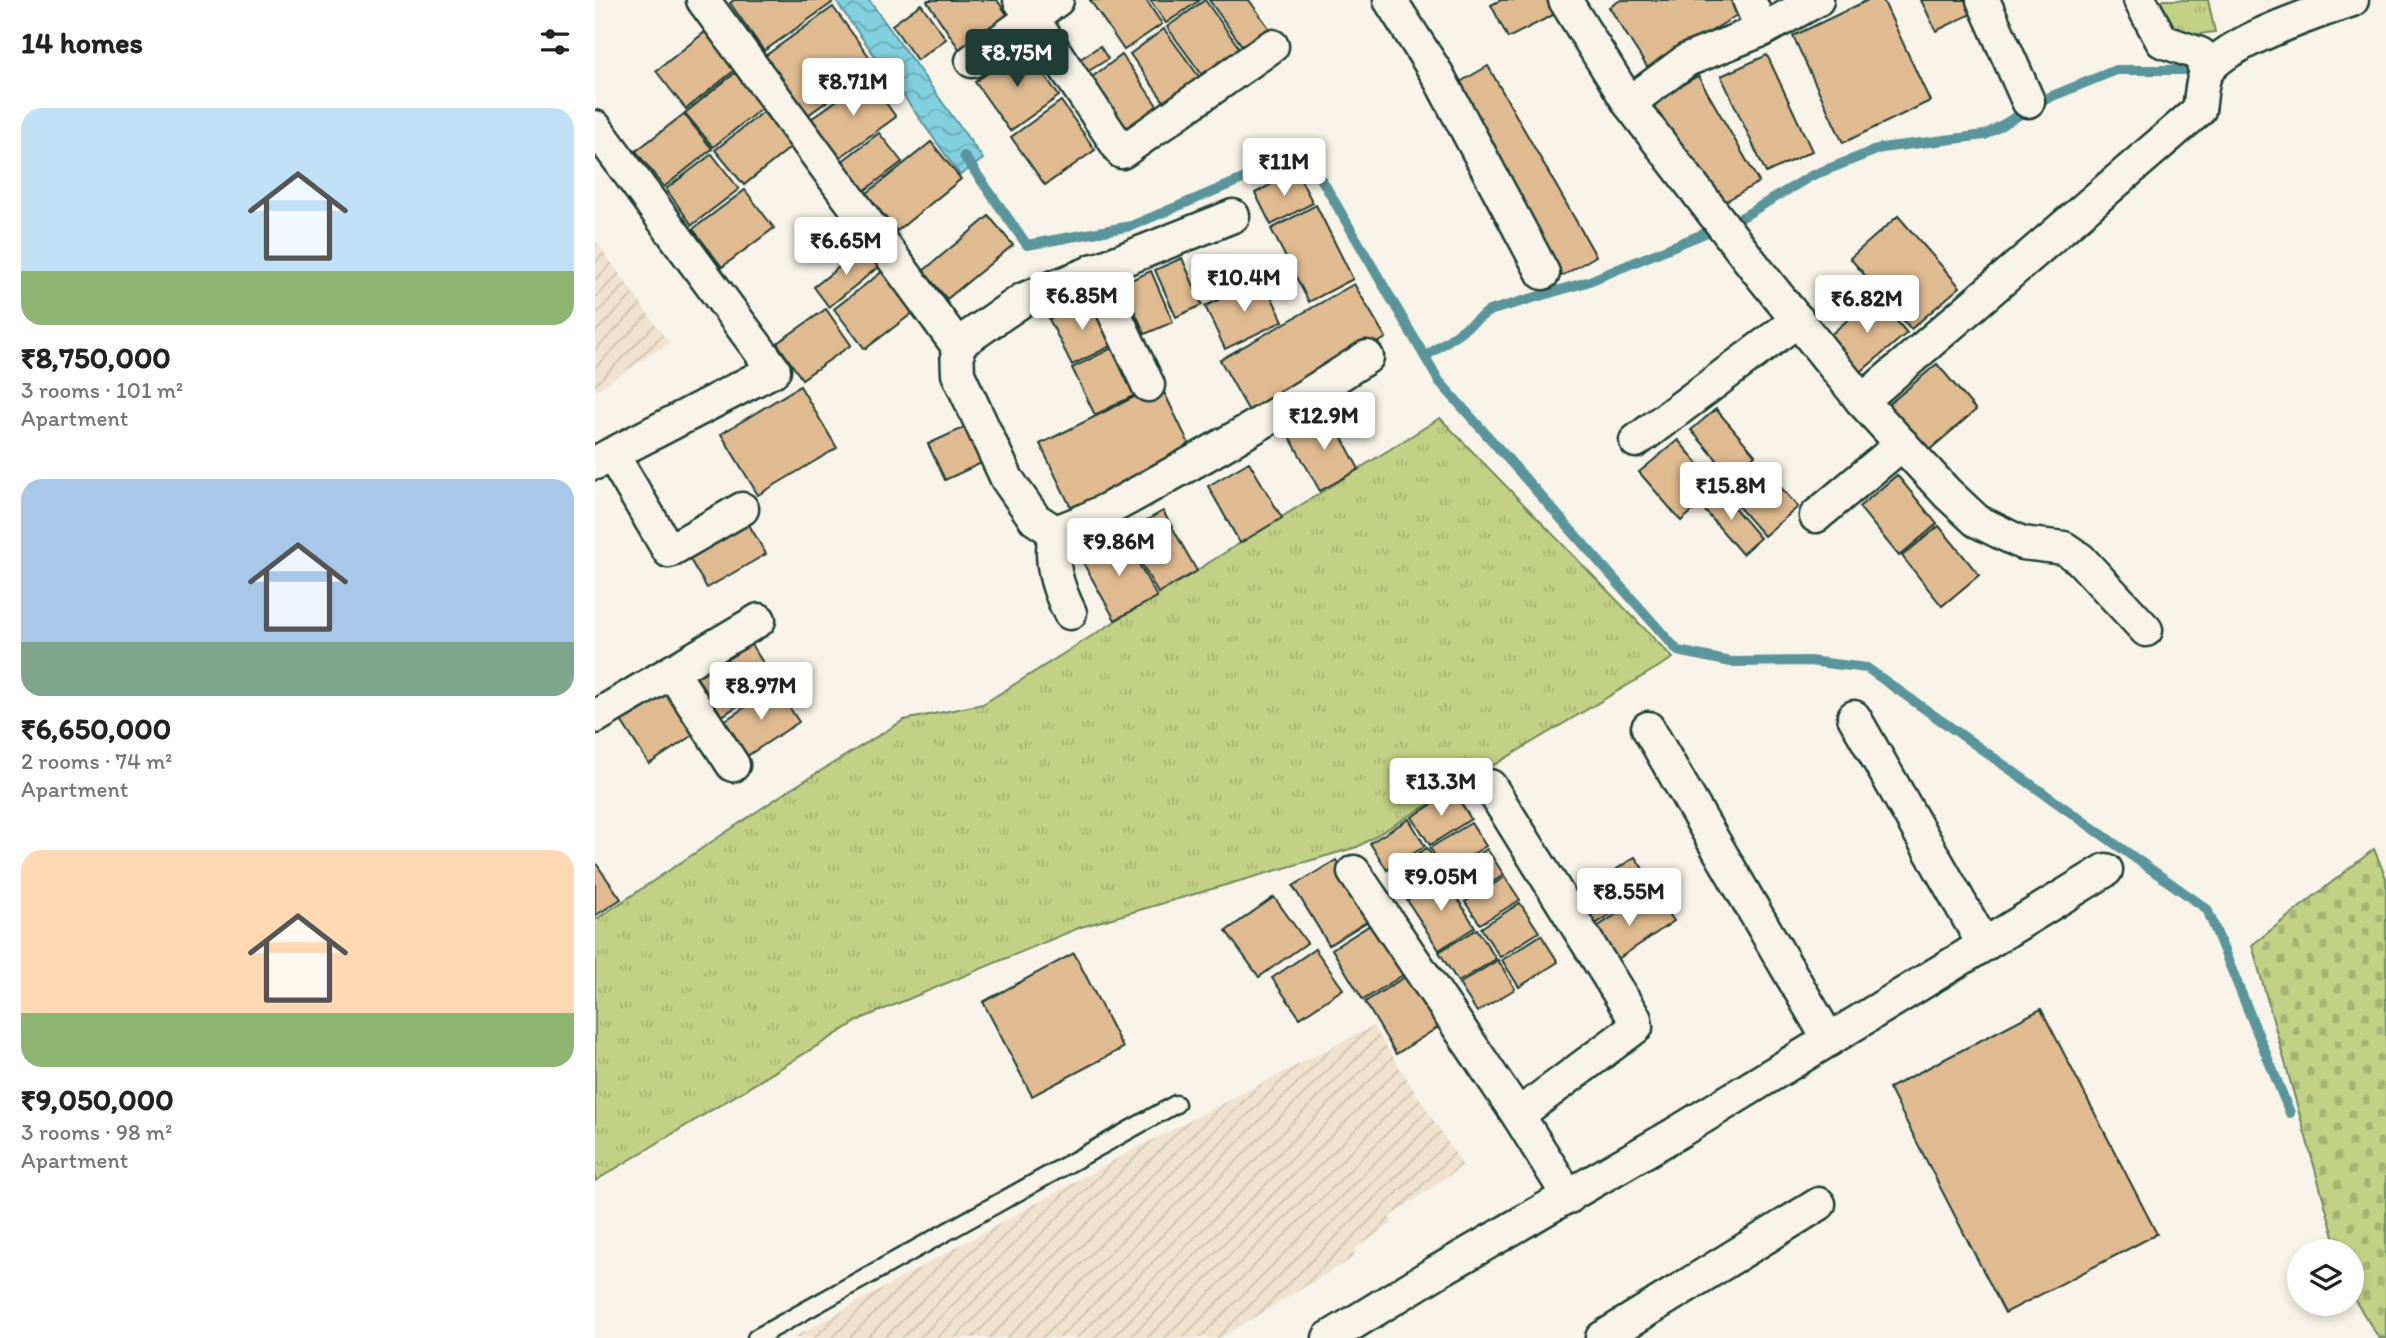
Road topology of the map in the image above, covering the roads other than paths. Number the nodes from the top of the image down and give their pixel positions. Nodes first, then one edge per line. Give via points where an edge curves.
1 (703, 0) edge
2 (1390, 0) edge
3 (1565, 0) edge
4 (1749, 0) edge
5 (1817, 0) edge
6 (1983, 0) edge
7 (2140, 0) edge
8 (2352, 0) edge
9 (1037, 6) edge
10 (1762, 30) junction
11 (1272, 46) dead end
12 (972, 61) dead end
13 (2206, 73) junction
14 (2028, 101) dead end
15 (1629, 103) junction
16 (595, 127) edge
17 (1233, 216) dead end
18 (1094, 270) junction
19 (1543, 272) dead end
20 (1798, 320) junction
21 (957, 345) junction
22 (1367, 357) dead end
23 (1148, 385) dead end
24 (1862, 401) junction
25 (1636, 441) dead end
26 (1902, 444) junction
27 (603, 459) edge
28 (742, 509) dead end
29 (1816, 516) dead end
30 (1055, 532) junction
31 (1070, 613) dead end
32 (759, 620) dead end
33 (2146, 630) dead end
34 (672, 672) junction
35 (1854, 717) dead end
36 (595, 718) edge
37 (1648, 728) dead end
38 (733, 765) dead end
39 (1490, 786) dead end
40 (2106, 870) dead end
41 (1354, 872) dead end
42 (1984, 945) junction
43 (1829, 1040) junction
44 (1176, 1104) dead end
45 (1518, 1115) junction
46 (1569, 1196) junction
47 (1819, 1204) dead end
48 (756, 1338) edge
49 (1329, 1338) edge
50 (1602, 1338) edge

1 - 21 street
2 - 19 street via 1437,74
3 - 15 street
4 - 10 street
5 - 10 street
6 - 14 street
7 - 13 street via 2162,41 2200,54
8 - 13 street via 2270,29 2220,58
9 - 11 street via 1122,152
9 - 12 street
10 - 15 street via 1687,60
13 - 24 street via 2199,110
15 - 20 street
16 - 27 street via 773,370
17 - 18 street
18 - 21 street via 1024,299
18 - 23 street
20 - 24 street
20 - 25 street
21 - 30 street via 958,374 1007,479 1035,519
22 - 30 street via 1217,450 1089,521
24 - 26 street
26 - 29 street
26 - 33 street via 1977,521 2022,543 2064,548 2080,559
27 - 28 street via 669,551
30 - 31 street via 1051,550 1059,590
32 - 34 street
34 - 36 street
34 - 38 street
35 - 42 street
37 - 43 street
39 - 45 street via 1636,1027
40 - 42 street
41 - 45 street
42 - 43 street
43 - 46 street
44 - 48 lane
45 - 46 street
46 - 49 street
47 - 50 street

